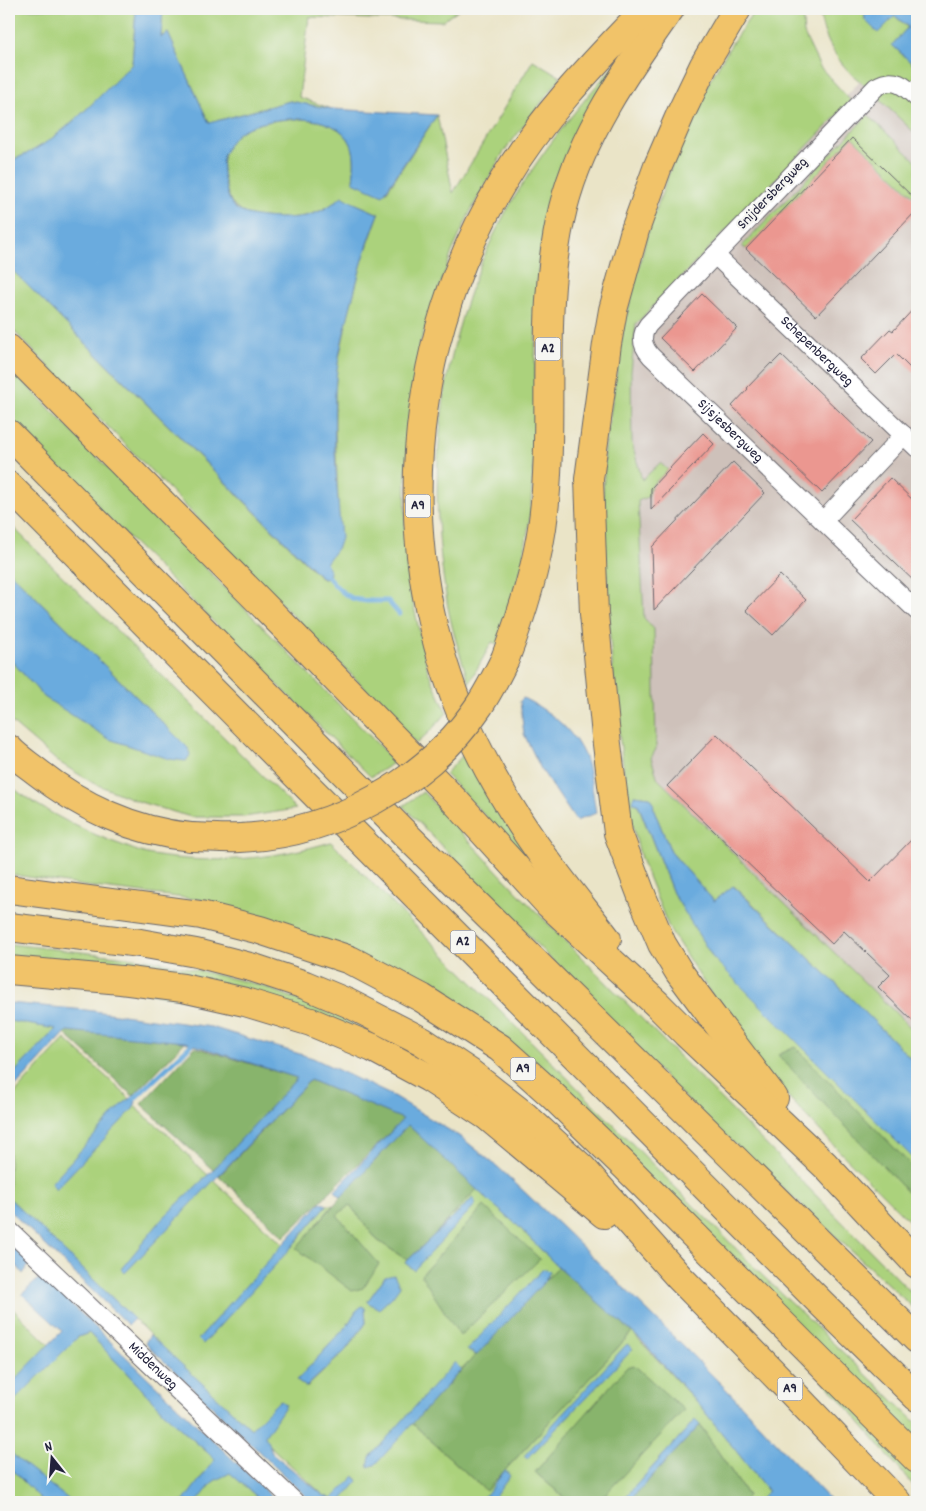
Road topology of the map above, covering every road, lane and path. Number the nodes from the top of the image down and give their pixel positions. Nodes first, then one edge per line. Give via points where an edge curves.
1 (646, 9) edge
2 (670, 9) edge
3 (737, 9) edge
4 (917, 98) edge
5 (715, 255) junction
6 (643, 339) joint
7 (9, 349) edge
8 (9, 434) edge
9 (904, 435) junction
10 (917, 448) edge
11 (9, 486) edge
12 (823, 521) junction
13 (917, 611) edge
14 (9, 749) edge
15 (9, 889) edge
16 (9, 928) edge
17 (9, 970) edge
18 (657, 1004) junction
19 (825, 1165) junction
20 (9, 1230) edge
21 (917, 1264) edge
22 (680, 1278) junction
23 (917, 1340) edge
24 (917, 1397) edge
25 (917, 1458) edge
26 (295, 1502) edge
27 (897, 1502) edge

1 - 18 highway, A9 via 579,78 537,131 486,211 454,284 432,358 419,440 418,500 426,597 445,669 469,732 535,845
2 - 14 highway, A2, bridge via 622,77 598,119 578,163 563,208 552,275 542,529 524,605 505,659 478,707 445,746 394,788 336,818 277,834 240,838 178,836 132,826 92,808 52,783
3 - 19 highway, A9 via 704,65 658,166 635,230 613,310 589,479 594,614 618,832 658,935 679,972 710,1015
4 - 5 street, Snijdersbergweg via 896,82 876,87
5 - 6 street, Snijdersbergweg via 644,330
5 - 9 street, Schepenbergweg
6 - 12 street, Sijsjesbergweg via 645,350
7 - 18 highway via 436,781 549,904
8 - 23 highway, A2 via 401,830
9 - 10 street, Schepenbergweg
9 - 12 street
11 - 24 highway, A2
12 - 13 street, Sijsjesbergweg
15 - 25 highway, A9 via 201,915 243,926 350,960 422,998 500,1048 550,1093
16 - 22 highway, A9 via 196,953 254,968 322,992 386,1022 470,1073 525,1116 582,1168
17 - 22 highway via 183,988 312,1022 373,1048 429,1078 487,1116
18 - 19 highway, A9
19 - 21 highway, A9
20 - 26 street, Middenweg
22 - 27 highway, A9

